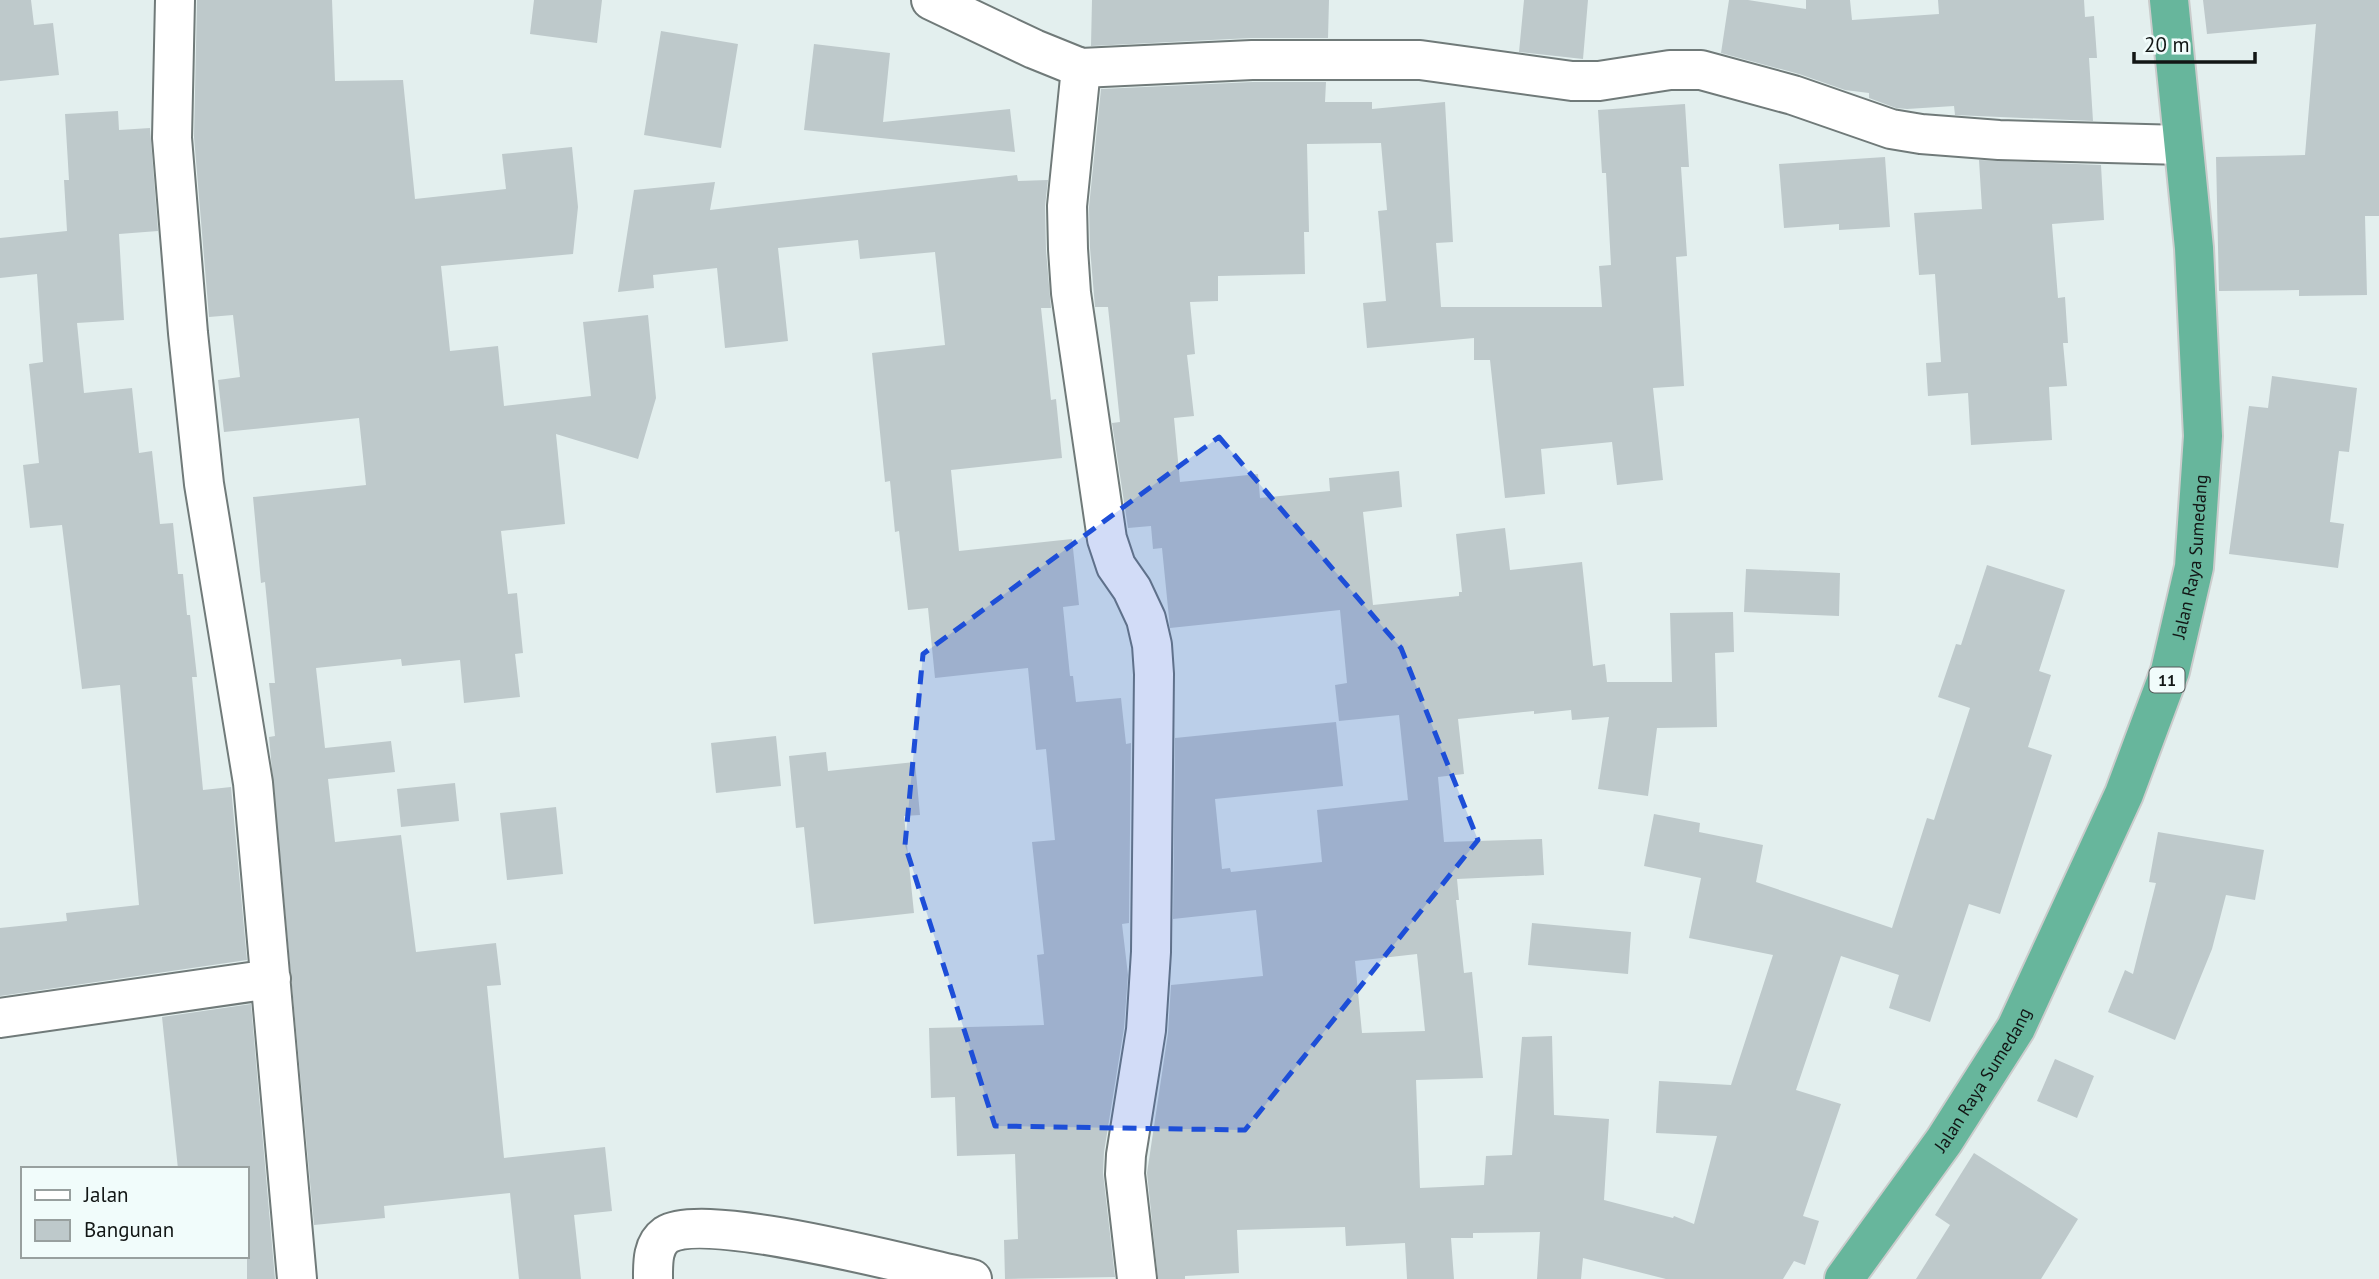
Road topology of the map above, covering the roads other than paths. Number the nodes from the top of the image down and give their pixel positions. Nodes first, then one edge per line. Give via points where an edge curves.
1 (175, 0) edge
2 (931, 0) edge
3 (2169, 0) edge
4 (1081, 68) junction
5 (2183, 145) junction
6 (271, 979) junction
7 (0, 1018) edge
8 (297, 1279) edge
9 (653, 1279) edge
10 (972, 1279) edge
11 (1137, 1279) edge
12 (1844, 1279) edge

1 - 6 street via 172,138 188,333 204,484 253,783
2 - 4 street
3 - 5 highway, Jalan Raya Sumedang / 11
4 - 5 street via 1251,60 1420,60 1572,81 1702,70 1891,129 1921,134
4 - 11 street via 1067,206 1071,293 1107,538 1116,566 1146,620 1154,674 1151,951 1146,1030 1125,1174
5 - 12 highway, Jalan Raya Sumedang / 11 via 2194,248 2203,436 2194,567 2170,671 2124,794 2016,1028 1944,1141
6 - 7 street
6 - 8 street
9 - 10 street via 655,1249 666,1235 681,1230 741,1230

